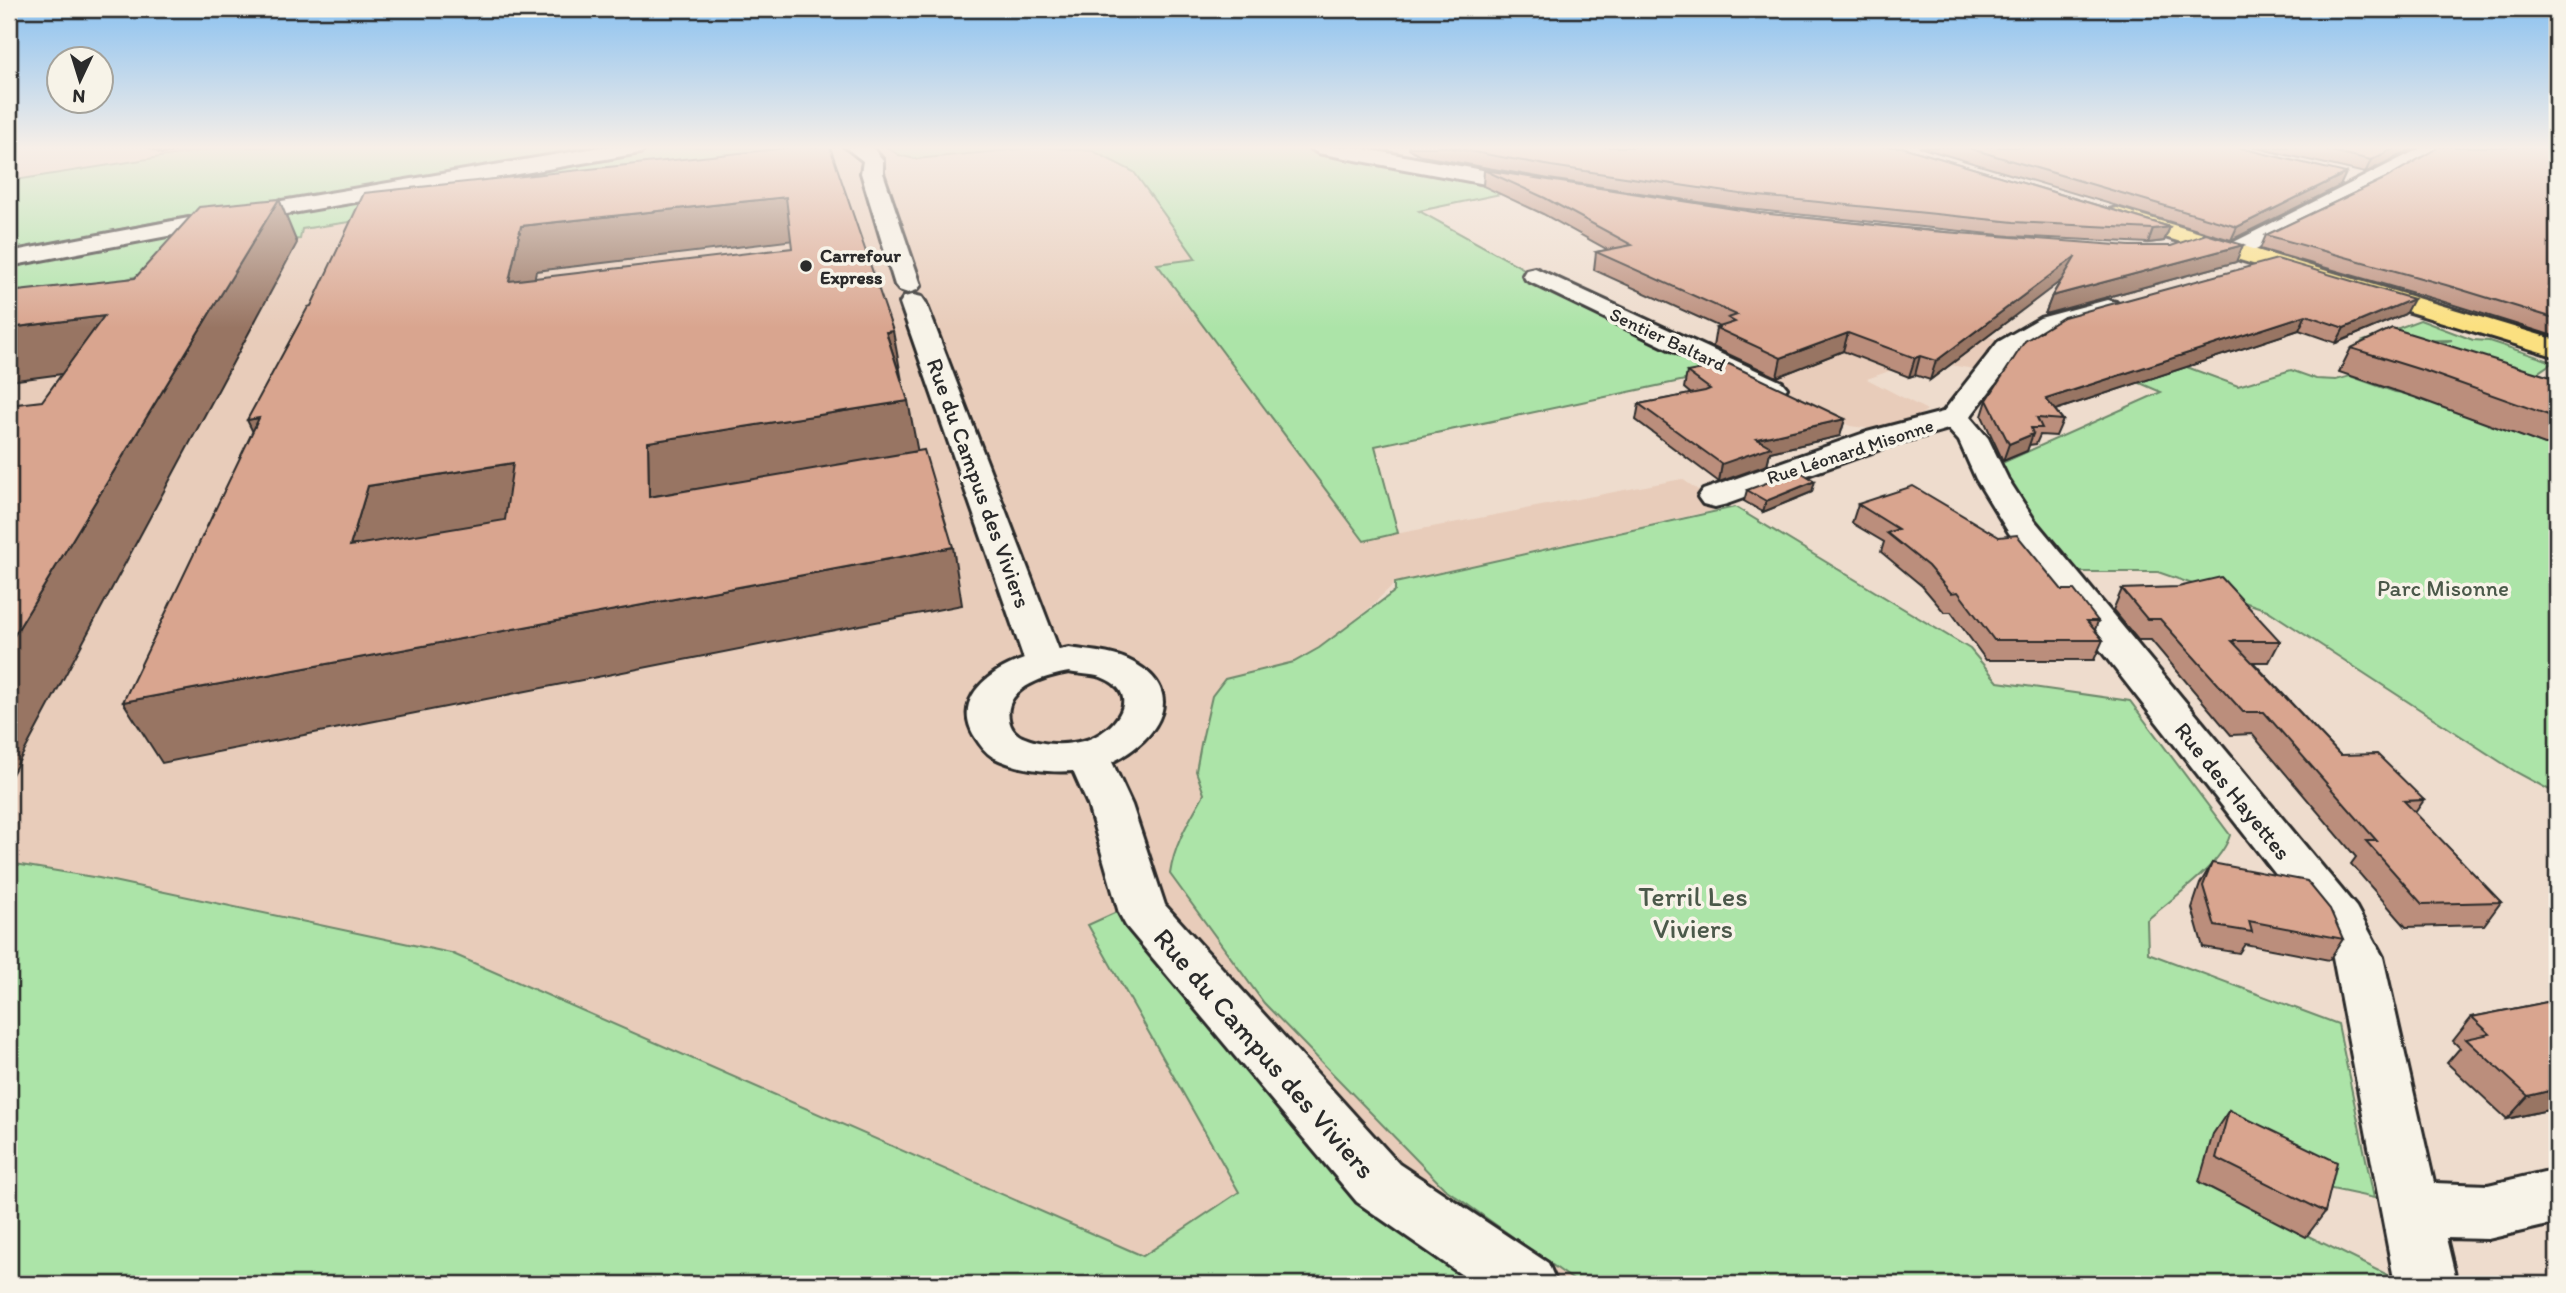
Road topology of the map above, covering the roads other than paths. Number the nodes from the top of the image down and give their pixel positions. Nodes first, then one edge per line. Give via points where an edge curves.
1 (284, 207) edge
2 (883, 207) edge
3 (2329, 207) edge
4 (2097, 209) edge
5 (2201, 240) junction
6 (2164, 253) edge
7 (9, 259) edge
8 (2232, 262) junction
9 (2274, 262) joint
10 (1535, 275) dead end
11 (2138, 299) edge
12 (2557, 349) edge
13 (1799, 401) edge
14 (1954, 418) junction
15 (1840, 421) edge
16 (1878, 439) junction
17 (1715, 497) dead end
18 (1045, 663) junction
19 (1087, 756) junction
20 (2557, 1196) edge
21 (2410, 1209) junction
22 (1526, 1284) edge
23 (2426, 1284) edge

1 - 7 street
2 - 18 street, Rue du Campus des Viviers
3 - 8 street
4 - 5 main road
5 - 6 street
5 - 8 main road
8 - 9 street
9 - 12 main road
10 - 13 street, Sentier Baltard
11 - 14 street, Rue Léonard Misonne via 2049,324 2008,348
14 - 16 street, Rue Léonard Misonne
14 - 21 street, Rue des Hayettes via 1973,438 2021,526 2339,920 2358,957
15 - 16 street
16 - 17 street, Rue Léonard Misonne
18 - 19 street via 1021,672 990,701 987,718 993,735 1032,757
18 - 19 street via 1093,661 1122,671 1142,689 1146,704 1142,720 1111,747
19 - 22 street, Rue du Campus des Viviers via 1110,805 1143,913 1378,1183
20 - 21 street via 2488,1212
21 - 23 street, Rue des Hayettes

